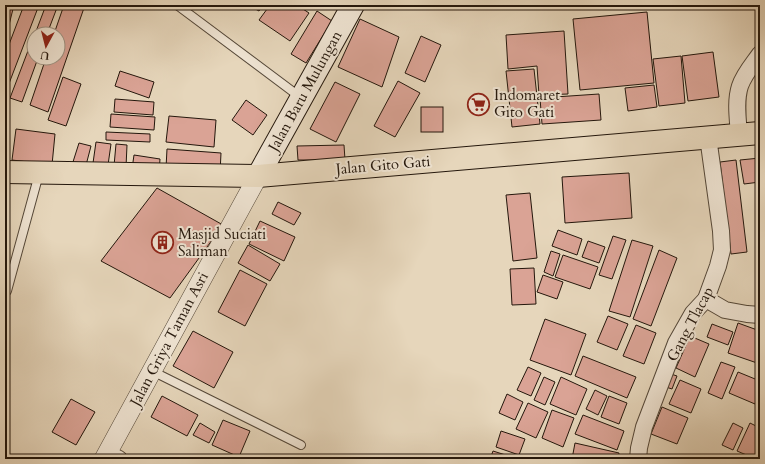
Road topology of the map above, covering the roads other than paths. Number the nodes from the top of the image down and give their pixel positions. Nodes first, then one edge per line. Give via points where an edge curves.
1 (177, 5) edge
2 (352, 5) edge
3 (760, 54) edge
4 (301, 98) junction
5 (750, 134) edge
6 (708, 137) junction
7 (5, 172) edge
8 (39, 173) junction
9 (258, 176) junction
10 (5, 291) edge
11 (706, 300) junction
12 (760, 315) edge
13 (152, 371) junction
14 (301, 445) dead end
15 (110, 457) edge
16 (638, 459) edge

1 - 4 lane
2 - 4 main road, Jalan Baru Mulungan
3 - 5 street via 743,80 737,102
4 - 9 main road, Jalan Baru Mulungan
5 - 6 main road, Jalan Gito Gati
6 - 9 main road, Jalan Gito Gati
6 - 11 street, Gang Tlacap via 722,250
7 - 8 main road, Jalan Gito Gati
8 - 9 main road, Jalan Gito Gati
8 - 10 lane
9 - 13 street, Jalan Griya Taman Asri
11 - 12 street via 725,310
11 - 16 street, Gang Tlacap via 693,314 676,343 644,427
13 - 14 lane
13 - 15 street, Jalan Griya Taman Asri

